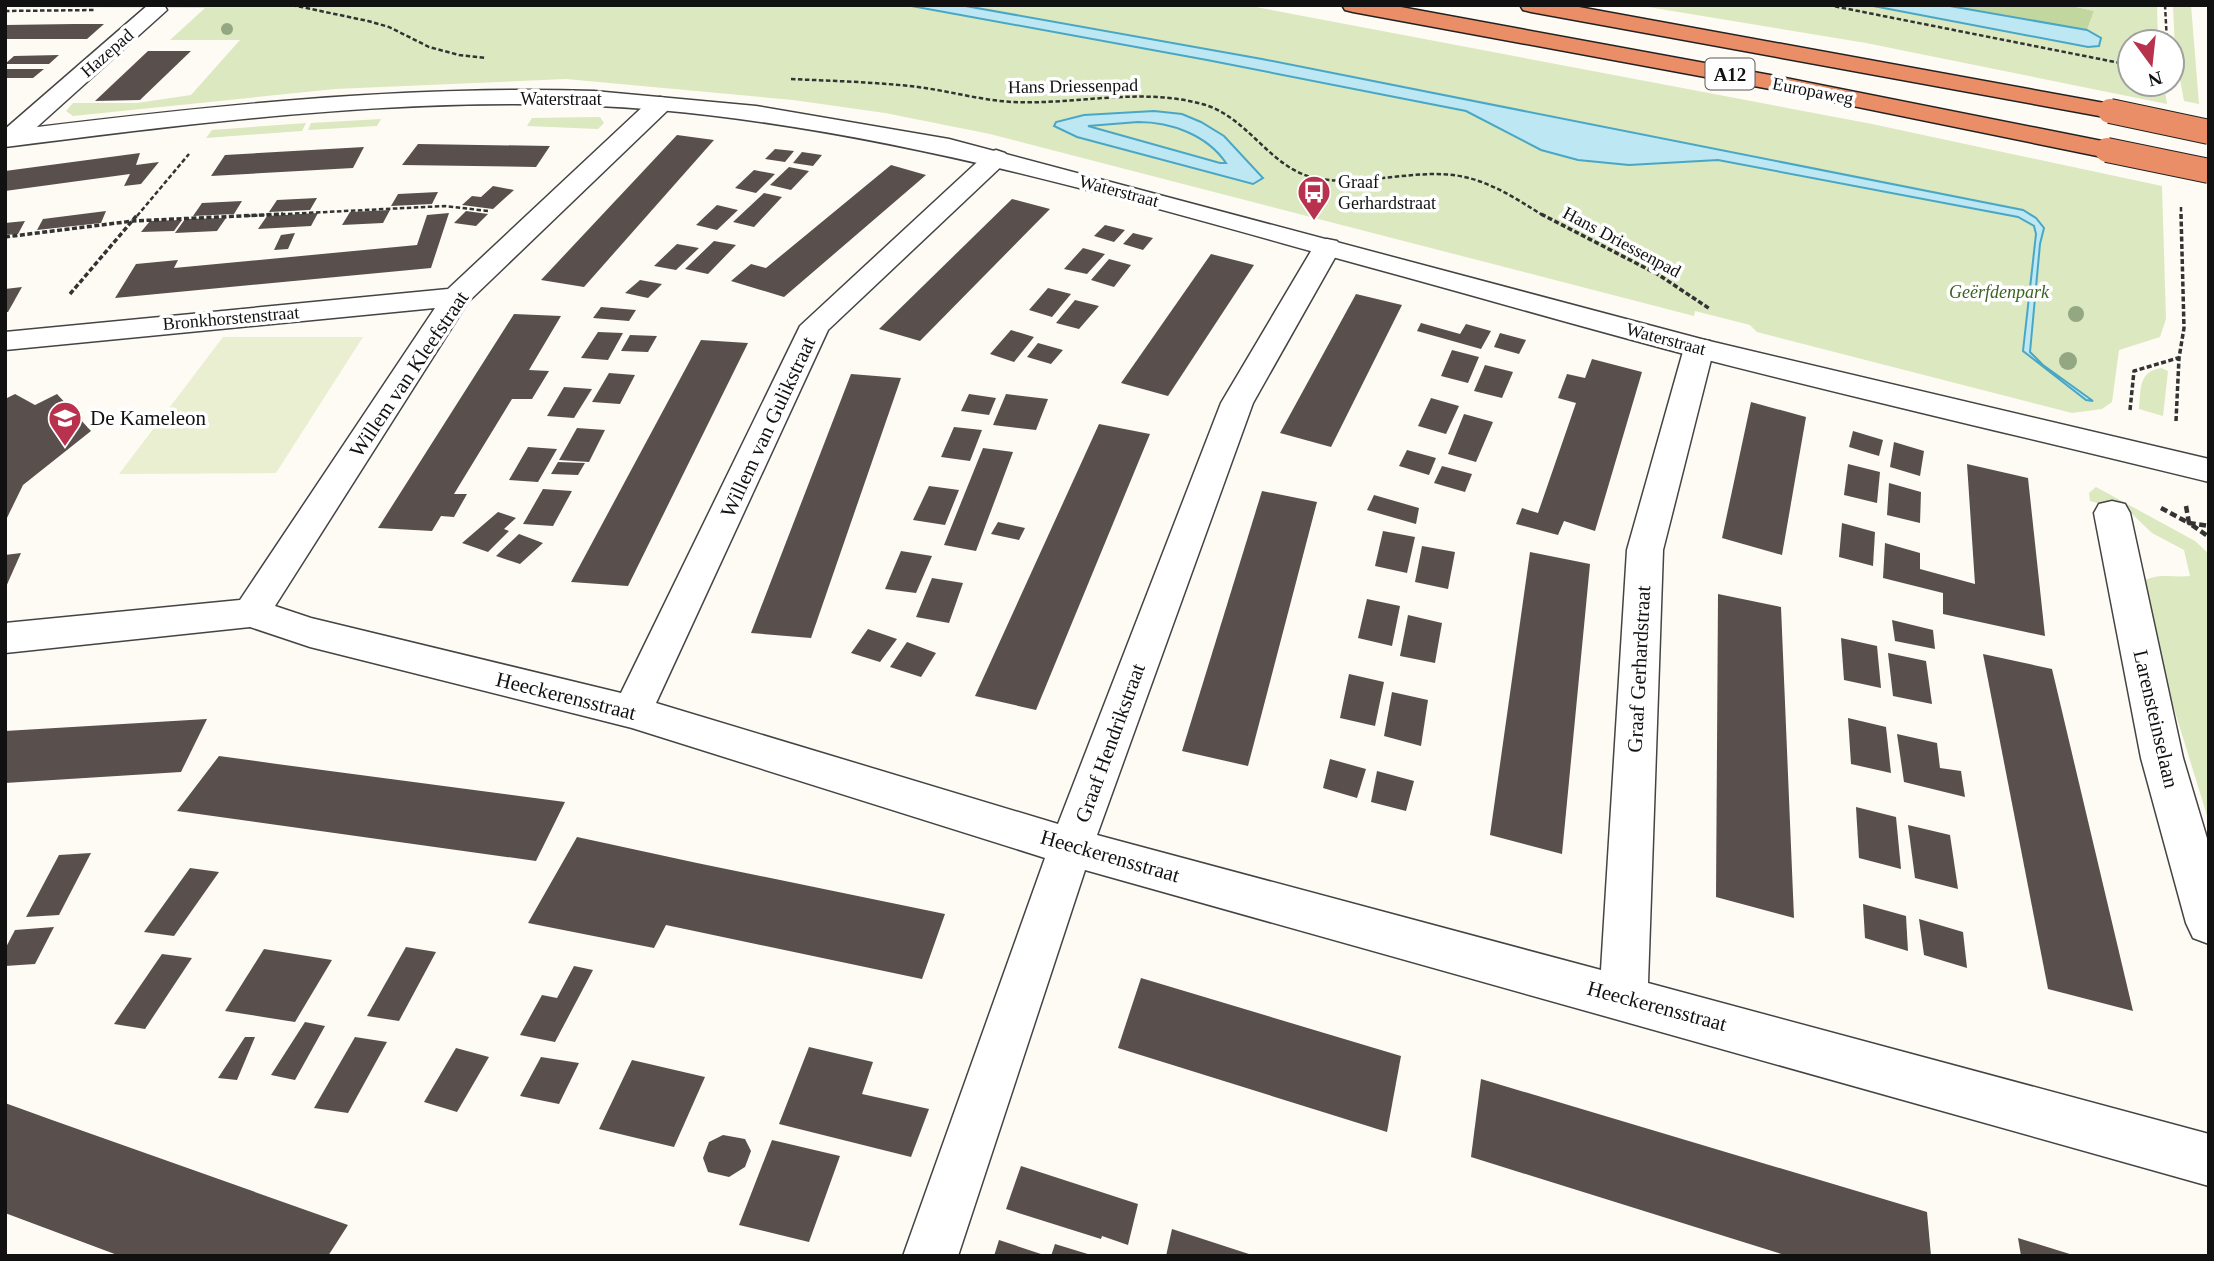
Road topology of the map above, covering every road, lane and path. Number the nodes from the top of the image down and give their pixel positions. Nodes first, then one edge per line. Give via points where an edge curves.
1 (292, 5) edge
2 (1353, 5) edge
3 (1531, 5) edge
4 (1828, 5) edge
5 (2165, 5) edge
6 (156, 10) joint
7 (5, 11) edge
8 (2166, 28) edge
9 (494, 58) dead end
10 (2116, 62) edge
11 (789, 79) dead end
12 (660, 104) junction
13 (223, 114) junction
14 (2209, 132) edge
15 (7, 139) edge
16 (996, 158) junction
17 (2209, 171) edge
18 (2181, 199) dead end
19 (541, 218) junction
20 (133, 221) junction
21 (5, 237) edge
22 (1327, 247) junction
23 (457, 297) junction
24 (19, 339) edge
25 (1699, 348) junction
26 (2179, 358) junction
27 (2129, 415) dead end
28 (2194, 467) edge
29 (2112, 513) dead end
30 (2209, 537) edge
31 (251, 613) junction
32 (5, 638) edge
33 (632, 712) junction
34 (1071, 847) junction
35 (2209, 923) edge
36 (1623, 996) junction
37 (2209, 1160) edge
38 (930, 1256) edge

1 - 9 path via 389,27 442,51
2 - 17 highway, Europaweg / A12, bridge via 1756,79
3 - 14 highway, Europaweg / A12, bridge
4 - 10 path
5 - 8 path
6 - 7 path, Hazepad
6 - 15 street, Hazepad
11 - 25 path, Hans Driessenpad via 920,87 999,101 1185,100 1223,111 1280,161 1312,178 1349,181 1432,173 1483,181 1699,300 1717,316 1721,329
12 - 13 street, Waterstraat via 610,99 399,100
12 - 16 street, Waterstraat via 809,121
12 - 19 street, Willem van Kleefstraat
13 - 15 street, Waterstraat
13 - 20 path
16 - 22 street, Waterstraat
16 - 33 street, Willem van Gulikstraat via 815,326
18 - 26 path via 2184,328
19 - 20 path via 445,206
19 - 23 street, Willem van Kleefstraat
20 - 21 path
20 - 24 path
22 - 25 street, Waterstraat
22 - 34 street, Graaf Hendrikstraat via 1237,403
23 - 24 street, Bronkhorstenstraat
23 - 31 street, Willem van Kleefstraat
25 - 28 street, Waterstraat
25 - 36 street, Graaf Gerhardstraat via 1645,550
26 - 27 path via 2134,371
26 - 28 path via 2176,429
28 - 30 path via 2189,523
29 - 35 street, Larensteinselaan via 2162,758
31 - 32 street, Heeckerensstraat
31 - 33 street, Heeckerensstraat via 310,632
33 - 34 street, Heeckerensstraat
34 - 36 street, Heeckerensstraat
34 - 38 street, Graaf Hendrikstraat
36 - 37 street, Heeckerensstraat

